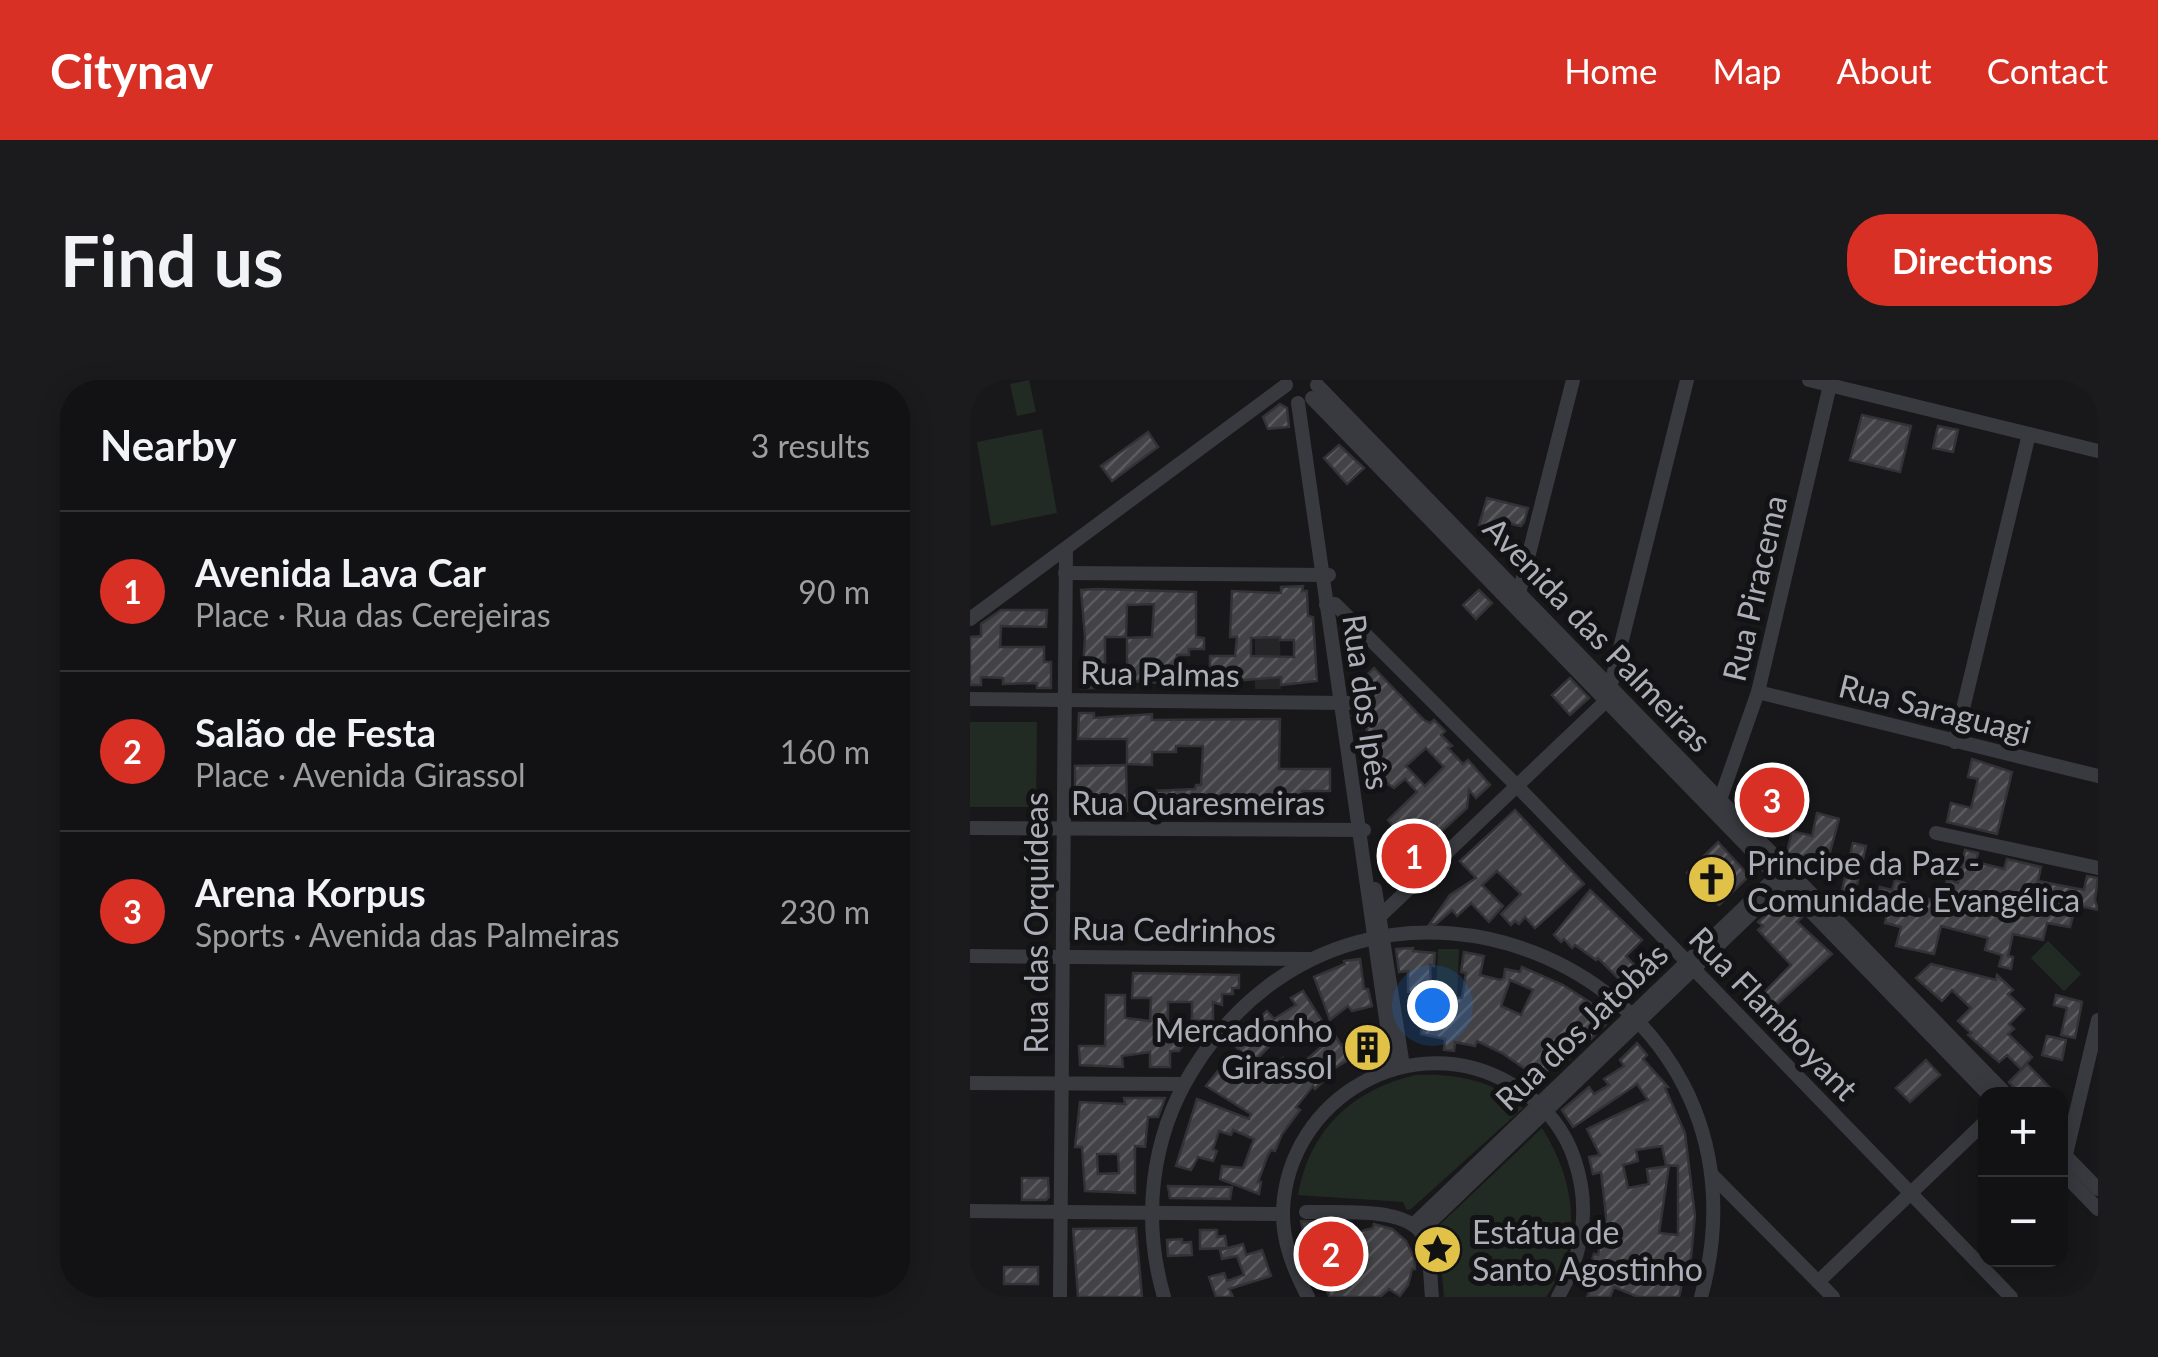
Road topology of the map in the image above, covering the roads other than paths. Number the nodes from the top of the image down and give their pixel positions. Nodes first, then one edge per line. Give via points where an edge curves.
1 (1573, 380) edge
2 (1686, 380) edge
3 (1808, 380) edge
4 (1286, 382) edge
5 (1830, 386) junction
6 (1310, 394) edge
7 (2029, 434) junction
8 (2098, 450) edge
9 (1066, 550) junction
10 (1065, 574) junction
11 (1326, 575) junction
12 (1517, 600) junction
13 (1330, 605) junction
14 (970, 619) edge
15 (1758, 692) junction
16 (1608, 694) junction
17 (970, 700) edge
18 (1063, 700) junction
19 (1344, 703) junction
20 (1955, 742) junction
21 (2098, 776) edge
22 (1518, 786) junction
23 (1720, 800) junction
24 (970, 828) edge
25 (1063, 829) junction
26 (1362, 830) junction
27 (1936, 833) dead end
28 (2098, 868) edge
29 (1784, 876) junction
30 (1376, 930) junction
31 (970, 956) edge
32 (1061, 956) junction
33 (1317, 958) junction
34 (1691, 966) junction
35 (1636, 1018) junction
36 (2098, 1021) edge
37 (1398, 1067) junction
38 (970, 1083) edge
39 (1061, 1083) junction
40 (1184, 1084) junction
41 (1981, 1087) edge
42 (1999, 1087) edge
43 (1542, 1107) junction
44 (1978, 1130) edge
45 (2068, 1138) edge
46 (2068, 1166) edge
47 (2068, 1170) edge
48 (1712, 1175) junction
49 (2098, 1189) edge
50 (1910, 1194) junction
51 (2098, 1209) edge
52 (970, 1211) edge
53 (1061, 1212) junction
54 (1151, 1212) junction
55 (1306, 1212) dead end
56 (1283, 1214) junction
57 (1417, 1227) junction
58 (1818, 1282) junction
59 (1060, 1297) edge
60 (1164, 1297) edge
61 (1308, 1297) edge
62 (1432, 1297) edge
63 (1558, 1297) edge
64 (1701, 1297) edge
65 (1833, 1297) edge
66 (2011, 1297) edge

1 - 12 street
2 - 16 street
3 - 5 street
4 - 6 street, Avenida das Palmeiras via 1289,398
4 - 9 street
5 - 7 street
5 - 15 street, Rua Piracema
6 - 11 street, Rua dos Ipês
6 - 12 street, Avenida das Palmeiras
7 - 8 street
7 - 20 street
9 - 10 street, Rua das Orquídeas
9 - 14 street
10 - 11 street
10 - 18 street, Rua das Orquídeas
11 - 13 street, Rua dos Ipês
12 - 16 street, Avenida das Palmeiras
13 - 19 street, Rua dos Ipês
13 - 22 street, Rua Flamboyant
15 - 20 street, Rua Saraguagi
15 - 23 street, Rua Piracema
16 - 22 street
16 - 23 street, Avenida das Palmeiras
16 - 29 street, Avenida das Palmeiras
17 - 18 street, Rua Palmas
18 - 19 street, Rua Palmas
18 - 25 street, Rua das Orquídeas
19 - 26 street, Rua dos Ipês
20 - 21 street, Rua Saraguagi
22 - 30 street
22 - 34 street, Rua Flamboyant
23 - 29 street, Avenida das Palmeiras
24 - 25 street, Rua Quaresmeiras
25 - 26 street, Rua Quaresmeiras
25 - 32 street, Rua das Orquídeas
26 - 30 street, Rua dos Ipês
27 - 28 street
29 - 34 street, Rua dos Jatobás
29 - 41 street, Avenida das Palmeiras
29 - 42 street, Avenida das Palmeiras
30 - 33 street
30 - 35 street via 1507,942 1575,971
30 - 37 street, Rua dos Ipês
31 - 32 street, Rua Cedrinhos
32 - 33 street, Rua Cedrinhos
32 - 39 street, Rua das Orquídeas
33 - 40 street via 1254,998
34 - 35 street, Rua dos Jatobás
34 - 50 street, Rua Flamboyant
35 - 43 street, Rua dos Jatobás
35 - 48 street via 1687,1092
36 - 45 street
37 - 43 street via 1478,1069
37 - 56 street via 1349,1089 1314,1122 1291,1166
38 - 39 street
39 - 40 street
39 - 53 street, Rua das Orquídeas
40 - 54 street via 1160,1146
43 - 57 street, Rua dos Jatobás
43 - 63 street via 1572,1150 1584,1196 1580,1248
44 - 50 street
46 - 49 street
47 - 51 street
48 - 58 street
48 - 64 street via 1713,1248
50 - 58 street
50 - 66 street, Rua Flamboyant
52 - 53 street
53 - 54 street
53 - 59 street, Rua das Orquídeas
54 - 56 street
54 - 60 street
55 - 57 street via 1405,1218
56 - 61 street via 1290,1258
57 - 62 street via 1428,1254
58 - 65 street

